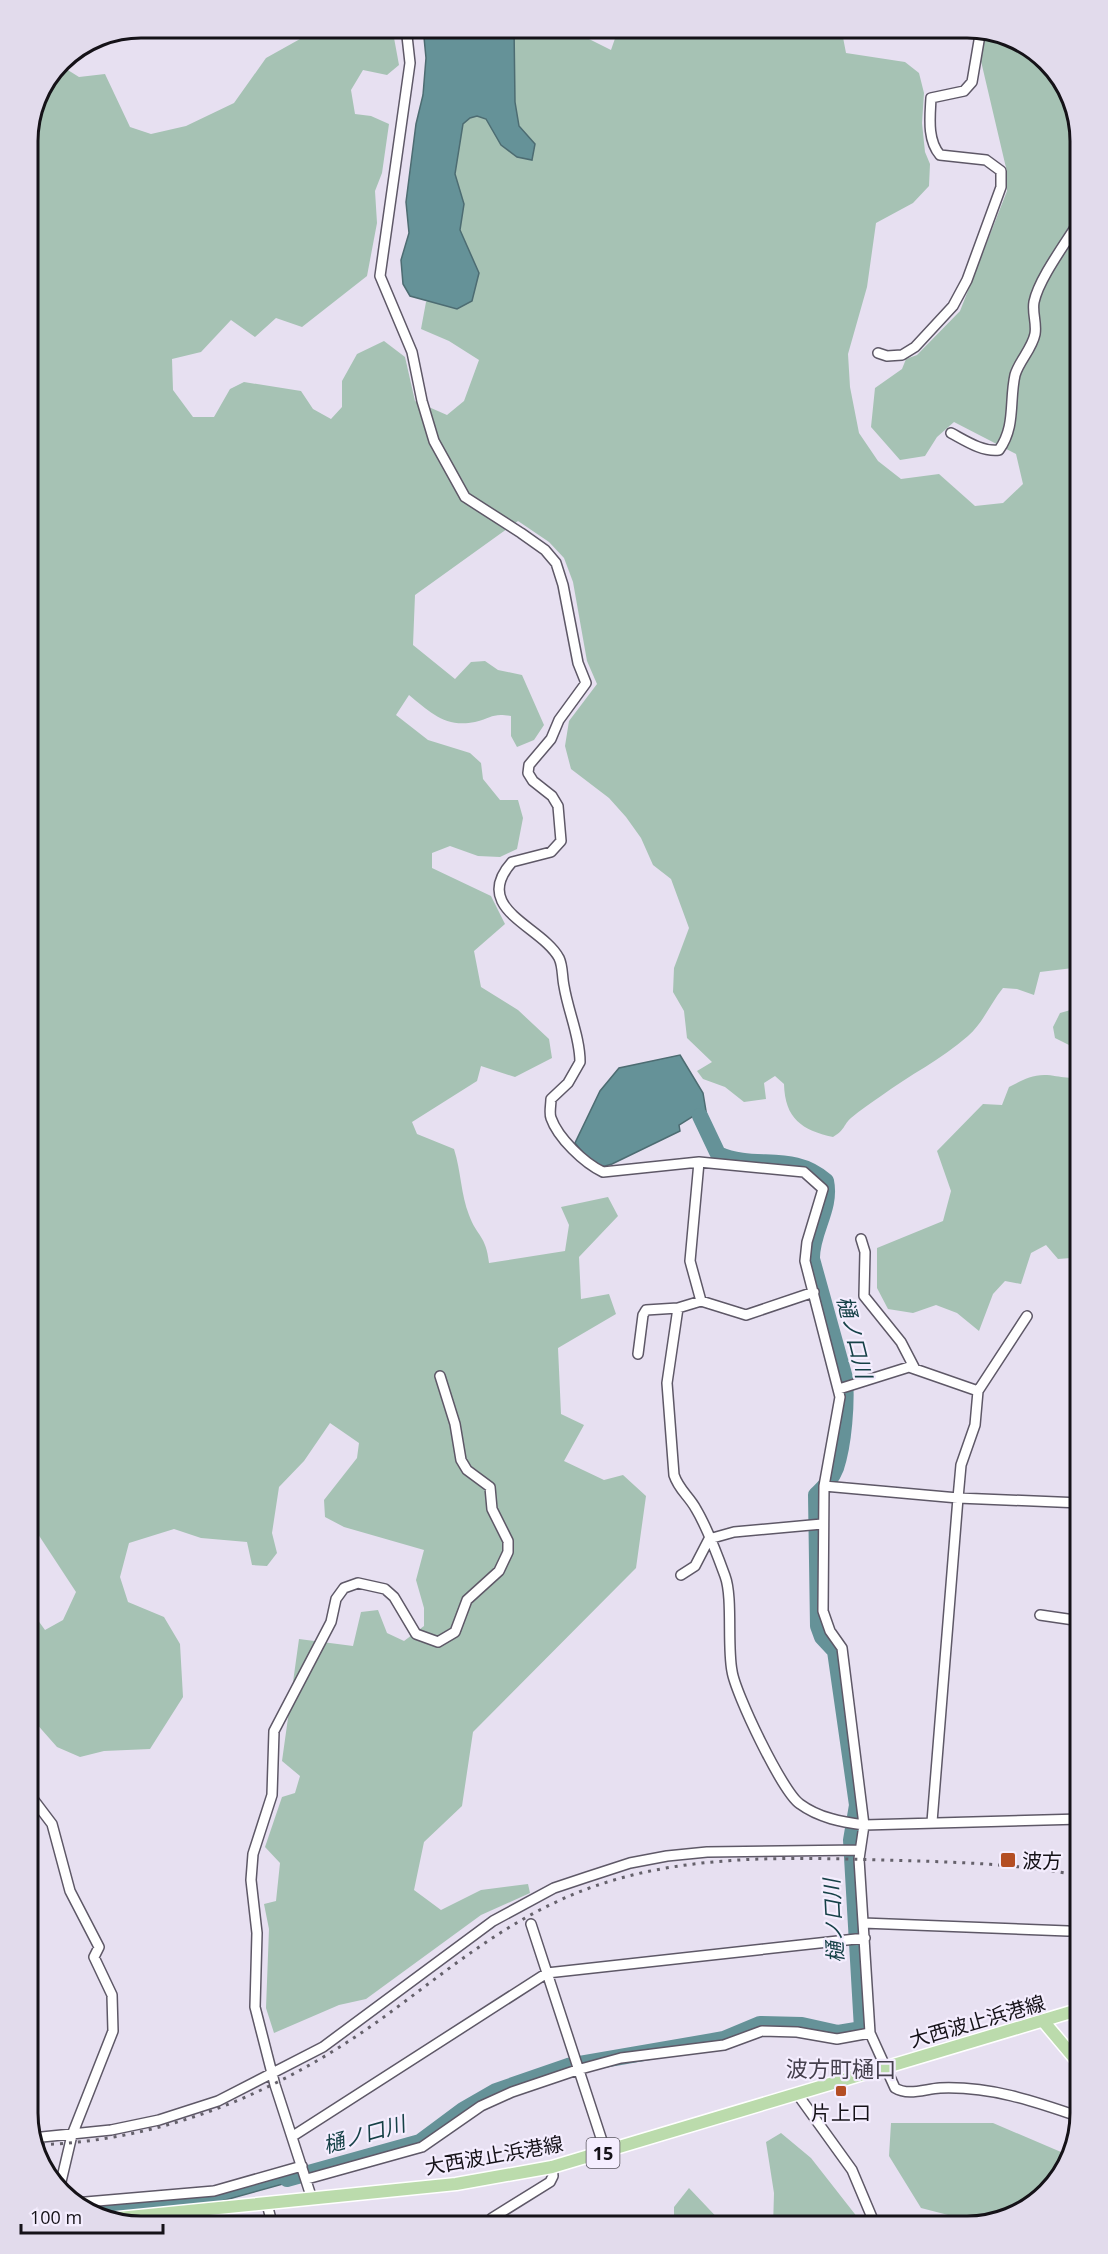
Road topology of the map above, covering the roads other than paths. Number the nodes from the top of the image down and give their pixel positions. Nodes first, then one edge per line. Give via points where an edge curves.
1 (407, 38) edge
2 (980, 38) edge
3 (1070, 234) edge
4 (878, 352) dead end
5 (951, 433) dead end
6 (699, 1162) junction
7 (861, 1239) dead end
8 (814, 1292) junction
9 (701, 1301) junction
10 (678, 1308) junction
11 (1027, 1316) dead end
12 (638, 1354) dead end
13 (915, 1369) junction
14 (440, 1376) dead end
15 (838, 1389) junction
16 (978, 1391) junction
17 (824, 1486) junction
18 (958, 1498) junction
19 (1070, 1503) edge
20 (822, 1524) junction
21 (709, 1539) junction
22 (681, 1575) dead end
23 (1040, 1615) dead end
24 (1070, 1619) edge
25 (38, 1806) edge
26 (1070, 1819) edge
27 (932, 1822) junction
28 (864, 1825) junction
29 (859, 1850) junction
30 (863, 1923) junction
31 (531, 1924) dead end
32 (1068, 1931) dead end
33 (865, 1938) junction
34 (547, 1973) junction
35 (1070, 2013) edge
36 (1044, 2022) junction
37 (870, 2033) junction
38 (1070, 2053) edge
39 (887, 2068) junction
40 (577, 2070) junction
41 (273, 2073) junction
42 (798, 2096) junction
43 (1070, 2114) edge
44 (72, 2135) junction
45 (293, 2136) junction
46 (40, 2137) edge
47 (606, 2152) junction
48 (302, 2166) junction
49 (552, 2167) junction
50 (62, 2179) edge
51 (307, 2179) junction
52 (312, 2199) junction
53 (88, 2202) edge
54 (267, 2204) junction
55 (133, 2216) edge
56 (270, 2216) edge
57 (495, 2216) edge
58 (871, 2216) edge

1 - 6 street via 410,63 380,276 412,352 434,441 465,497 545,550 556,563 586,683 559,720 551,739 529,765 528,773 558,806 561,841 551,852 512,862 499,890 509,912 553,951 561,966 580,1062 568,1083 551,1099 550,1117 576,1154 603,1172
2 - 4 street via 972,82 964,91 931,98 933,147 940,155 986,159 1001,171 1001,187 967,280 953,306 902,355
3 - 5 street via 1034,302 1034,338 1015,375 1012,420 1004,444 993,451
6 - 8 street via 804,1172 816,1181 823,1189 805,1261
6 - 9 street via 690,1261
7 - 13 street via 865,1252 864,1296 901,1342
8 - 9 street via 746,1315
8 - 15 street
9 - 10 street
10 - 12 street via 646,1310
10 - 21 street via 667,1383 674,1475 678,1487 696,1508
11 - 16 street
13 - 15 street via 909,1366
13 - 16 street
14 - 41 street via 461,1460 466,1470 490,1487 492,1509 508,1541 508,1552 499,1571 467,1600 455,1632 438,1642 416,1634 385,1589 358,1583 344,1588 336,1599 326,1632 274,1731 274,1777 253,1854 251,1880 257,1933 255,2007
15 - 17 street via 840,1397
16 - 18 street via 975,1425 961,1465
17 - 18 street
17 - 20 street
18 - 19 street
18 - 27 street
20 - 21 street via 734,1532
20 - 28 street via 823,1611 842,1648
21 - 22 street via 695,1566
21 - 28 street via 726,1578 737,1693 786,1787 798,1803 817,1814
23 - 24 street
25 - 44 street via 52,1824 70,1891 99,1947 94,1957 112,1995 113,2031
26 - 27 street
27 - 28 street
28 - 29 street
29 - 30 street
29 - 41 street via 667,1856 630,1863 554,1888 493,1921 323,2047
30 - 32 street
30 - 33 street
31 - 34 street
33 - 34 street
33 - 37 street
34 - 40 street
34 - 45 street
35 - 36 main road, 大西波止浜港線 / 15
36 - 38 main road
36 - 39 main road, 大西波止浜港線 / 15
37 - 39 street
37 - 40 street via 837,2039 762,2031 724,2045 621,2058
39 - 42 main road, 大西波止浜港線 / 15
39 - 43 street via 895,2088 903,2092 954,2088 994,2091
40 - 47 street
40 - 51 street via 481,2106 422,2147
41 - 44 street via 218,2101 159,2120
41 - 45 street
42 - 47 main road, 大西波止浜港線 / 15
42 - 58 street via 852,2170
44 - 46 street
44 - 50 street
45 - 48 street
47 - 49 main road, 大西波止浜港線 / 15
48 - 51 street
48 - 53 street via 214,2191
49 - 52 main road, 大西波止浜港線 / 15 via 456,2184
49 - 57 street via 550,2182
51 - 52 street
52 - 54 main road, 大西波止浜港線 / 15
54 - 55 main road, 大西波止浜港線 / 15
54 - 56 street

